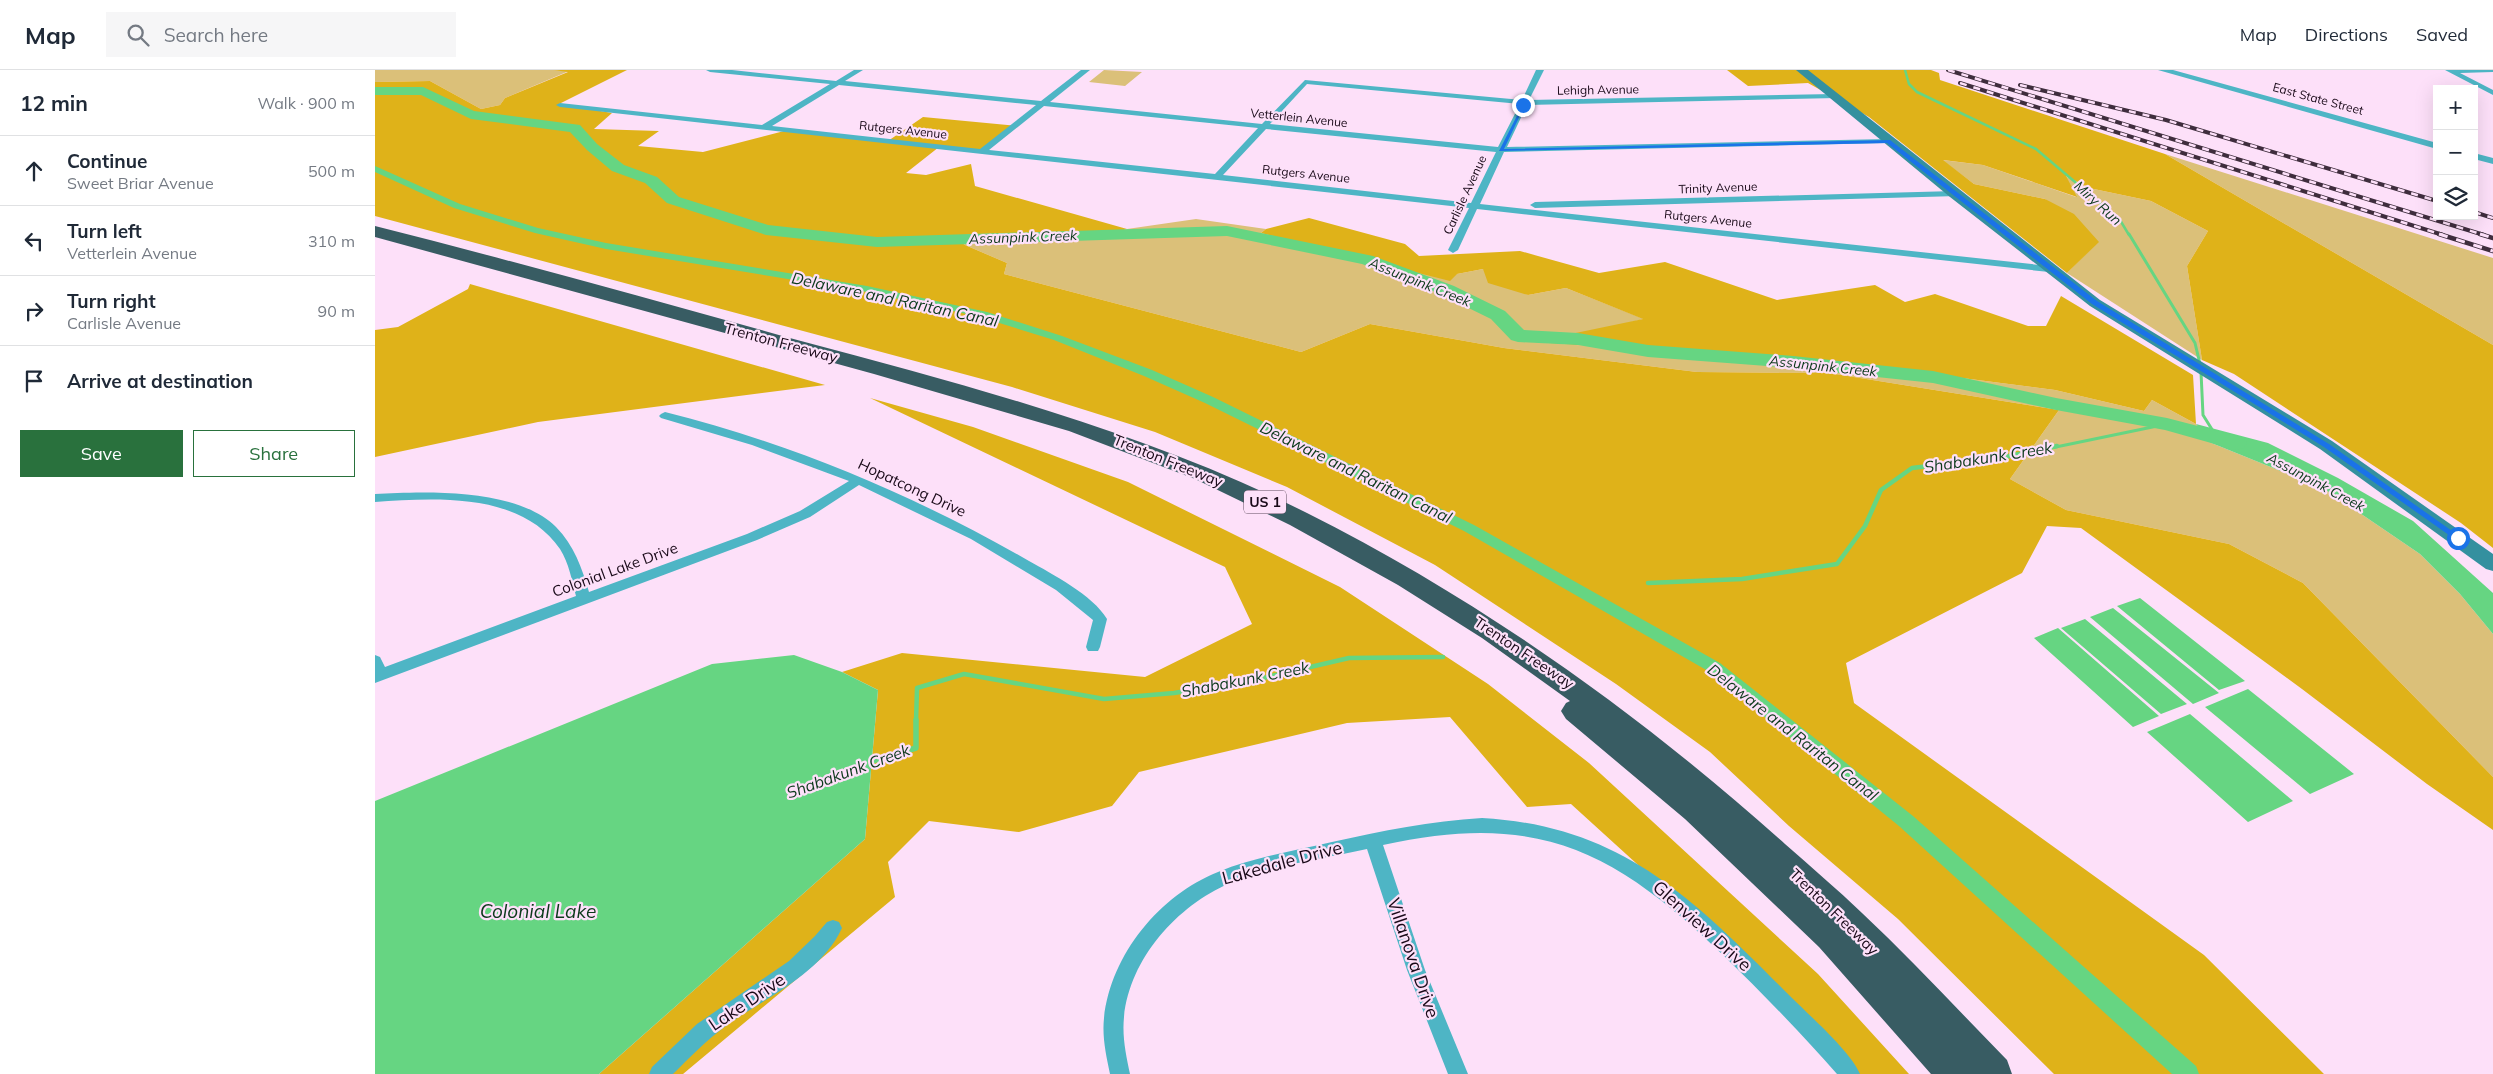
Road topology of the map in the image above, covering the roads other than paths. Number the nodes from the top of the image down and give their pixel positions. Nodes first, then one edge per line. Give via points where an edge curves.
1 (710, 70) edge
2 (859, 70) edge
3 (1086, 70) edge
4 (1540, 70) edge
5 (1801, 70) edge
6 (2163, 70) edge
7 (2493, 70) edge
8 (2450, 71) edge
9 (837, 83) junction
10 (2493, 93) edge
11 (1834, 96) junction
12 (1043, 103) junction
13 (1524, 103) junction
14 (560, 105) dead end
15 (1264, 126) junction
16 (764, 127) junction
17 (1888, 142) junction
18 (2433, 145) edge
19 (1500, 150) junction
20 (982, 151) junction
21 (2478, 157) edge
22 (2493, 161) edge
23 (1217, 177) junction
24 (1955, 194) junction
25 (1478, 206) junction
26 (375, 231) edge
27 (375, 240) edge
28 (1453, 250) dead end
29 (2049, 269) junction
30 (665, 416) dead end
31 (859, 480) junction
32 (375, 498) edge
33 (2493, 564) edge
34 (584, 598) junction
35 (1093, 647) dead end
36 (375, 661) edge
37 (378, 676) edge
38 (1373, 840) junction
39 (833, 928) dead end
40 (659, 1074) edge
41 (1120, 1074) edge
42 (1458, 1074) edge
43 (1850, 1074) edge
44 (1957, 1074) edge
45 (1993, 1074) edge

1 - 9 street, Vetterlein Avenue
2 - 9 street
3 - 12 street
4 - 13 street, Carlisle Avenue
5 - 11 main road
6 - 18 street, East State Street
7 - 8 street
8 - 10 street
9 - 12 street, Vetterlein Avenue
9 - 16 street
11 - 13 street, Lehigh Avenue
11 - 17 main road
12 - 15 street, Vetterlein Avenue
12 - 20 street
13 - 15 street, Lehigh Avenue via 1305,82
13 - 19 street, Carlisle Avenue
14 - 16 street, Rutgers Avenue
15 - 19 street, Vetterlein Avenue
15 - 23 street
16 - 20 street, Rutgers Avenue
17 - 19 street, Vetterlein Avenue
17 - 24 main road
19 - 25 street, Carlisle Avenue
20 - 23 street, Rutgers Avenue
21 - 22 street
23 - 25 street, Rutgers Avenue
24 - 25 street, Trinity Avenue
24 - 29 main road
25 - 28 street, Carlisle Avenue
25 - 29 street, Rutgers Avenue
26 - 45 highway, Trenton Freeway / US 1 via 882,369 1077,426 1196,471 1299,519 1492,630 1660,755 1849,923
27 - 44 highway, Trenton Freeway / US 1 via 871,377 1066,435 1166,473 1286,528 1462,630 1555,695 1644,766 1831,936
29 - 33 main road via 2095,303 2369,474
30 - 31 street, Hopatcong Drive via 777,448
31 - 34 street, Colonial Lake Drive via 805,514 779,526
31 - 35 street, Hopatcong Drive via 960,527 1085,602 1100,619
32 - 34 street via 456,498 484,501 525,513 542,522 567,548
34 - 37 street, Colonial Lake Drive
36 - 37 street
38 - 41 street, Lakedale Drive via 1234,873 1203,888 1169,913 1152,930 1123,980 1115,1009 1113,1036
38 - 42 street, Villanova Drive via 1415,970
38 - 43 street, Glenview Drive via 1420,829 1482,824 1544,832 1608,855 1637,870 1679,901 1800,1017
39 - 40 street, Lake Drive via 805,962 720,1019

